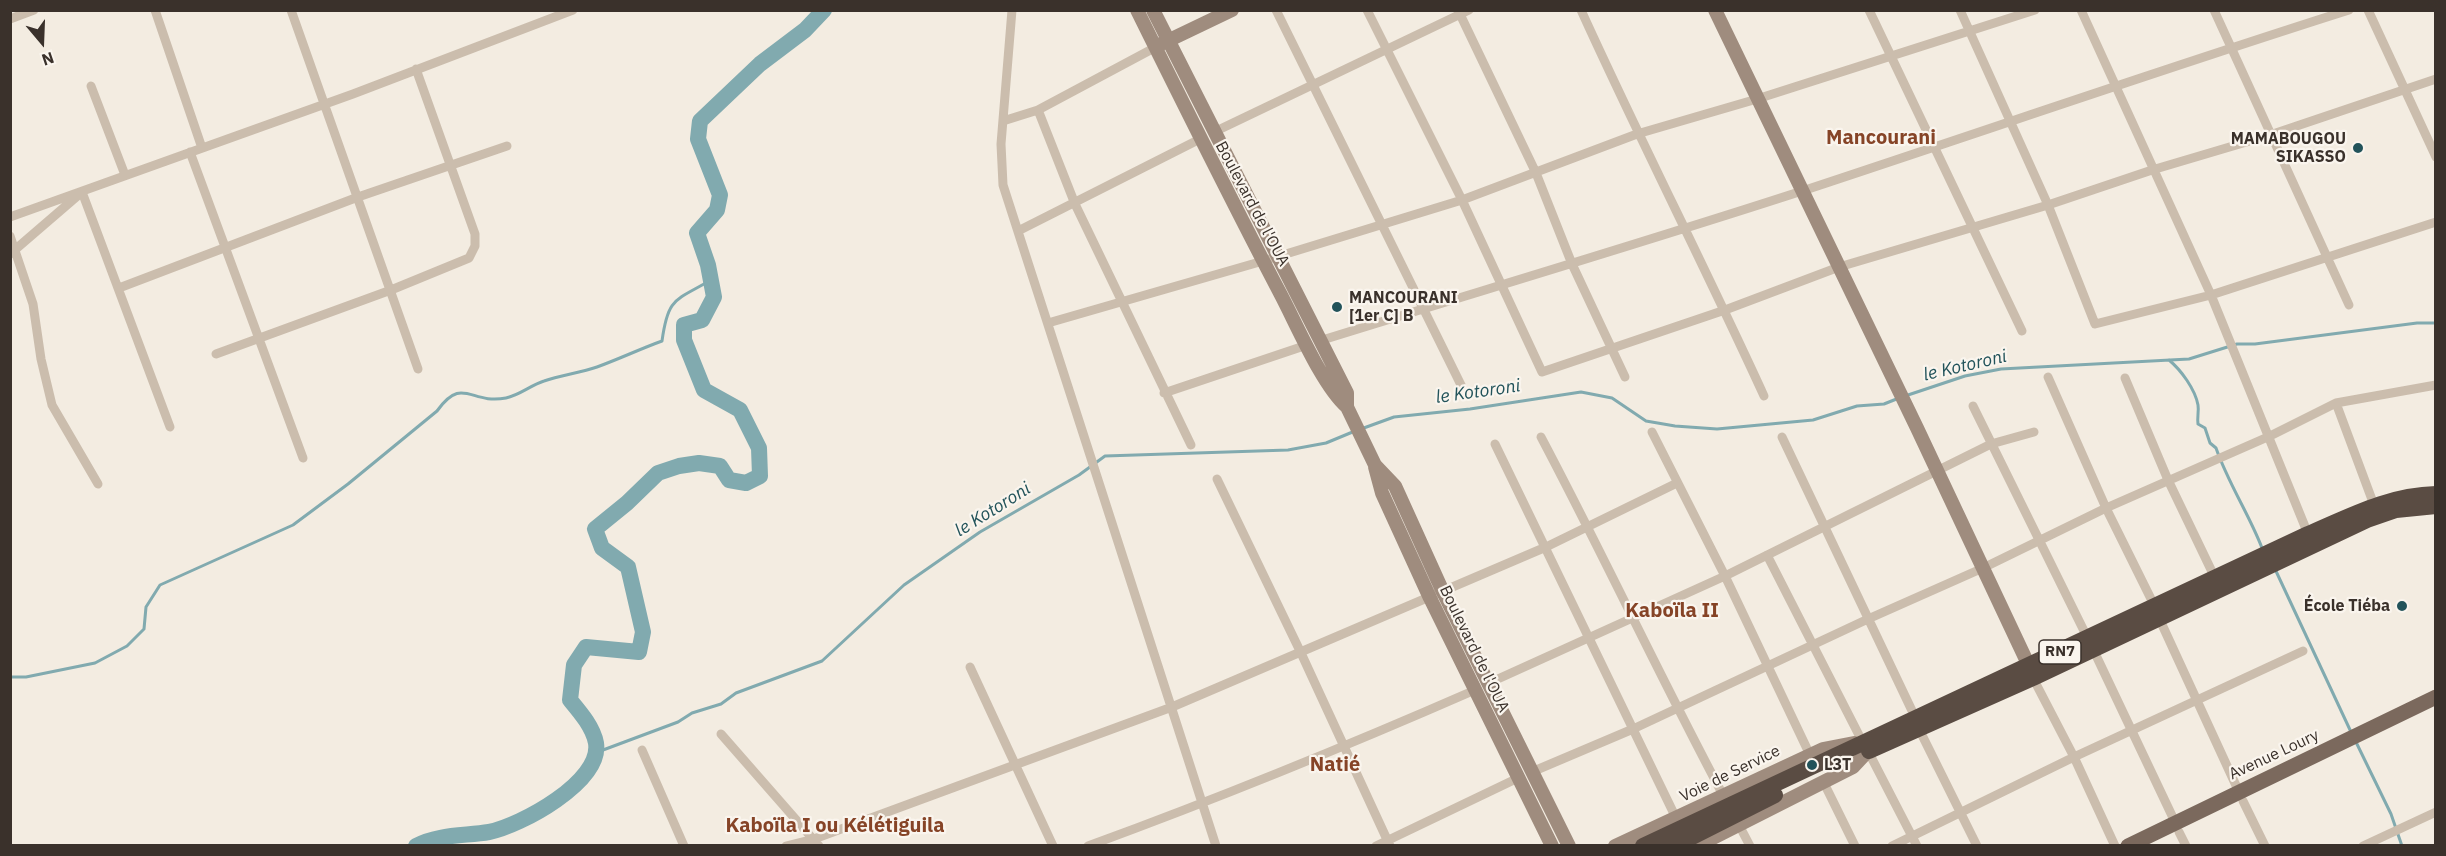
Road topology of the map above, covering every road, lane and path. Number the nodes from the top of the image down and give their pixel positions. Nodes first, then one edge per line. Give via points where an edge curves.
1 (34, 10) edge
2 (155, 10) edge
3 (291, 10) edge
4 (573, 10) edge
5 (1137, 10) edge
6 (1153, 10) edge
7 (1232, 10) edge
8 (1276, 10) edge
9 (1367, 10) edge
10 (1581, 10) edge
11 (1715, 10) edge
12 (1869, 10) edge
13 (1960, 10) edge
14 (2036, 10) edge
15 (2081, 10) edge
16 (2214, 10) edge
17 (2349, 10) edge
18 (2368, 10) edge
19 (1014, 12) edge
20 (1462, 12) edge
21 (10, 19) edge
22 (1971, 32) junction
23 (1162, 44) junction
24 (2231, 47) junction
25 (1386, 50) junction
26 (1890, 57) junction
27 (416, 69) junction
28 (2436, 79) edge
29 (1312, 85) junction
30 (91, 86) dead end
31 (2115, 86) junction
32 (2405, 89) junction
33 (1757, 99) junction
34 (323, 105) junction
35 (1038, 110) junction
36 (1003, 121) junction
37 (2011, 121) junction
38 (1214, 132) junction
39 (1637, 134) junction
40 (2270, 135) junction
41 (1200, 139) junction
42 (1934, 145) junction
43 (507, 146) dead end
44 (202, 148) junction
45 (190, 152) junction
46 (2436, 157) edge
47 (450, 165) junction
48 (2152, 170) junction
49 (1536, 172) junction
50 (125, 175) junction
51 (1801, 191) junction
52 (82, 192) junction
53 (358, 197) junction
54 (1462, 200) junction
55 (1075, 204) junction
56 (2048, 205) junction
57 (10, 217) edge
58 (2436, 222) edge
59 (1382, 224) junction
60 (1685, 227) junction
61 (1973, 227) junction
62 (1018, 231) junction
63 (10, 236) edge
64 (226, 247) junction
65 (13, 252) edge
66 (1277, 256) junction
67 (2327, 258) junction
68 (1263, 261) junction
69 (1572, 264) junction
70 (1839, 267) junction
71 (1502, 285) junction
72 (120, 288) junction
73 (391, 290) junction
74 (2211, 295) junction
75 (1121, 302) junction
76 (2349, 305) dead end
77 (1425, 308) junction
78 (1725, 310) junction
79 (1048, 323) junction
80 (2022, 331) dead end
81 (258, 338) junction
82 (1313, 343) junction
83 (1612, 348) junction
84 (216, 354) dead end
85 (418, 369) dead end
86 (1625, 377) dead end
87 (2048, 377) dead end
88 (2125, 378) dead end
89 (2436, 386) edge
90 (1462, 387) dead end
91 (1164, 393) junction
92 (1764, 396) dead end
93 (2336, 403) junction
94 (1972, 406) dead end
95 (170, 427) dead end
96 (1652, 432) dead end
97 (2034, 432) dead end
98 (2270, 436) junction
99 (1541, 437) dead end
100 (1782, 437) dead end
101 (1496, 444) dead end
102 (1991, 444) junction
103 (1191, 445) dead end
104 (303, 458) dead end
105 (1375, 465) junction
106 (1936, 472) junction
107 (1217, 479) dead end
108 (2168, 480) junction
109 (1677, 483) junction
110 (98, 484) dead end
111 (2436, 494) edge
112 (2374, 505) junction
113 (2436, 506) edge
114 (2106, 508) junction
115 (1588, 527) junction
116 (1824, 528) junction
117 (2308, 534) junction
118 (2039, 539) junction
119 (1546, 547) junction
120 (2279, 554) junction
121 (1767, 555) junction
122 (2260, 563) junction
123 (1983, 568) junction
124 (1725, 576) junction
125 (2215, 578) junction
126 (1443, 592) junction
127 (1430, 598) junction
128 (2157, 612) junction
129 (1633, 619) junction
130 (1868, 619) junction
131 (1590, 637) junction
132 (1813, 644) junction
133 (2091, 644) junction
134 (2303, 651) dead end
135 (1301, 653) junction
136 (1766, 666) junction
137 (970, 667) dead end
138 (2031, 672) junction
139 (1489, 683) junction
140 (1475, 690) junction
141 (2436, 697) edge
142 (2197, 701) junction
143 (1172, 708) junction
144 (1677, 708) junction
145 (2436, 708) edge
146 (1917, 723) junction
147 (1634, 729) junction
148 (2131, 732) junction
149 (721, 734) dead end
150 (2356, 742) junction
151 (1865, 746) junction
152 (1345, 747) junction
153 (642, 750) dead end
154 (1810, 755) junction
155 (2074, 757) junction
156 (1016, 765) junction
157 (1534, 771) junction
158 (1518, 778) junction
159 (1824, 783) junction
160 (1723, 795) junction
161 (2241, 796) junction
162 (1202, 804) junction
163 (1962, 812) junction
164 (2436, 812) edge
165 (1676, 818) junction
166 (1739, 825) junction
167 (2180, 833) edge
168 (1914, 841) edge
169 (817, 842) edge
170 (1389, 843) edge
171 (684, 846) edge
172 (786, 846) edge
173 (1053, 846) edge
174 (1088, 846) edge
175 (1216, 846) edge
176 (1376, 846) edge
177 (1552, 846) edge
178 (1569, 846) edge
179 (1615, 846) edge
180 (1643, 846) edge
181 (1674, 846) edge
182 (1696, 846) edge
183 (1750, 846) edge
184 (1855, 846) edge
185 (1892, 846) edge
186 (1977, 846) edge
187 (2115, 846) edge
188 (2128, 846) edge
189 (2150, 846) edge
190 (2265, 846) edge
191 (2363, 846) edge

1 - 21 street
2 - 44 street
3 - 34 street
4 - 27 street
5 - 23 main road, Boulevard de l'OUA
6 - 23 main road
7 - 23 main road
8 - 29 street
9 - 25 street
10 - 39 street
11 - 33 main road
12 - 26 street
13 - 22 street
14 - 22 street
15 - 31 street
16 - 24 street
17 - 24 street
18 - 32 street
19 - 36 street
20 - 25 street
20 - 49 street
22 - 26 street
22 - 37 street
23 - 35 street
23 - 38 main road
23 - 41 main road, Boulevard de l'OUA
24 - 31 street
24 - 40 street
25 - 29 street
25 - 54 street
26 - 33 street
26 - 42 street
27 - 34 street
27 - 47 street
28 - 32 street
29 - 38 street
29 - 59 street
30 - 50 street
31 - 37 street
31 - 48 street
32 - 40 street
32 - 46 street
33 - 39 street
33 - 51 main road
34 - 44 street
34 - 53 street
35 - 36 street
35 - 55 street
36 - 62 street via 1003,185
37 - 42 street
37 - 56 street
38 - 66 main road
39 - 49 street
39 - 60 street
40 - 48 street
40 - 67 street
41 - 55 street
41 - 68 main road, Boulevard de l'OUA
42 - 51 street
42 - 61 street
43 - 47 street
44 - 45 street
45 - 50 street
45 - 64 street
47 - 53 street
47 - 73 street via 475,234 475,246 468,258
48 - 56 street
48 - 74 street
49 - 54 street
49 - 69 street
50 - 52 street
51 - 60 street
51 - 70 main road
52 - 57 street
52 - 65 street
52 - 72 street
53 - 64 street
53 - 73 street
54 - 59 street
54 - 71 street
55 - 62 street
55 - 75 street
56 - 61 street
56 - 74 street via 2095,324
58 - 67 street
59 - 66 street
59 - 77 street
60 - 69 street
60 - 78 street
61 - 70 street
61 - 80 street
62 - 79 street
63 - 65 street
64 - 72 street
64 - 81 street
65 - 110 street via 33,304 52,405
66 - 68 street
66 - 82 main road
67 - 74 street
67 - 76 street
68 - 75 street
68 - 82 main road, Boulevard de l'OUA
69 - 71 street
69 - 83 street
70 - 78 street
70 - 106 main road
71 - 77 street
71 - 83 street via 1542,372
72 - 95 street
73 - 81 street
73 - 85 street
74 - 98 street
75 - 79 street
75 - 91 street
77 - 82 street
77 - 90 street
78 - 83 street
78 - 92 street
79 - 143 street
81 - 84 street
81 - 104 street
82 - 91 street
82 - 105 main road, Boulevard de l'OUA via 1336,398 1347,407
83 - 86 street
87 - 114 street
88 - 108 street
89 - 93 street
91 - 103 street
93 - 98 street
93 - 112 street
94 - 102 street
96 - 109 street
97 - 102 street
98 - 108 street
98 - 117 street
99 - 115 street
100 - 116 street
101 - 119 street
102 - 106 street
102 - 118 street
105 - 126 main road via 1395,486
105 - 127 main road, Boulevard de l'OUA via 1382,492
106 - 116 street
106 - 123 main road
107 - 135 street
108 - 114 street
108 - 125 street
109 - 115 street
109 - 124 street
111 - 112 highway, RN7 via 2415,494
112 - 117 highway, RN7
113 - 120 highway, RN7 via 2396,510
114 - 118 street
114 - 128 street
115 - 119 street
115 - 129 street
116 - 121 street
116 - 130 street
117 - 120 highway, RN7
118 - 123 street
118 - 133 street
119 - 126 street
119 - 131 street
120 - 122 highway, RN7
121 - 124 street
121 - 132 street
122 - 125 highway, RN7
122 - 128 highway, RN7
123 - 130 street
123 - 138 main road
124 - 129 street
124 - 136 street
125 - 128 highway, RN7
126 - 127 street
126 - 139 main road
127 - 135 street
127 - 140 main road, Boulevard de l'OUA
128 - 133 highway, RN7
128 - 142 street
129 - 131 street
129 - 144 street
130 - 132 street
130 - 146 street
131 - 139 street
131 - 147 street
132 - 136 street
132 - 151 street
133 - 138 highway, RN7
133 - 148 street
134 - 142 street
135 - 143 street
135 - 152 street
136 - 144 street
136 - 154 street
137 - 156 street
138 - 146 highway, RN7
138 - 155 street
139 - 157 main road
140 - 152 street
140 - 158 main road, Boulevard de l'OUA
141 - 150 main road, Avenue Loury
142 - 148 street
142 - 161 street
143 - 156 street
143 - 162 street
144 - 147 street
144 - 160 street
145 - 150 main road, Avenue Loury
146 - 151 highway, RN7
146 - 163 street
147 - 157 street
147 - 165 street
148 - 155 street
148 - 167 street
149 - 169 street
150 - 161 main road, Avenue Loury
151 - 154 main road, Voie de Service via 1823,749
151 - 159 main road via 1853,767
151 - 168 street
151 - 180 highway, RN7
151 - 181 highway, RN7
152 - 162 street
152 - 170 street
153 - 171 street
154 - 160 main road, Voie de Service
155 - 163 street
155 - 187 street
156 - 169 street
156 - 173 street
157 - 178 main road
158 - 170 street
158 - 177 main road, Boulevard de l'OUA
159 - 166 main road
159 - 184 street
160 - 165 main road, Voie de Service
161 - 167 main road, Avenue Loury
161 - 190 street
162 - 174 street
162 - 175 street
163 - 168 street
163 - 186 street
164 - 191 street
165 - 179 main road, Voie de Service
166 - 182 main road
166 - 183 street
167 - 188 main road, Avenue Loury
167 - 189 main road, Avenue Loury
168 - 185 street
169 - 172 street
170 - 176 street

